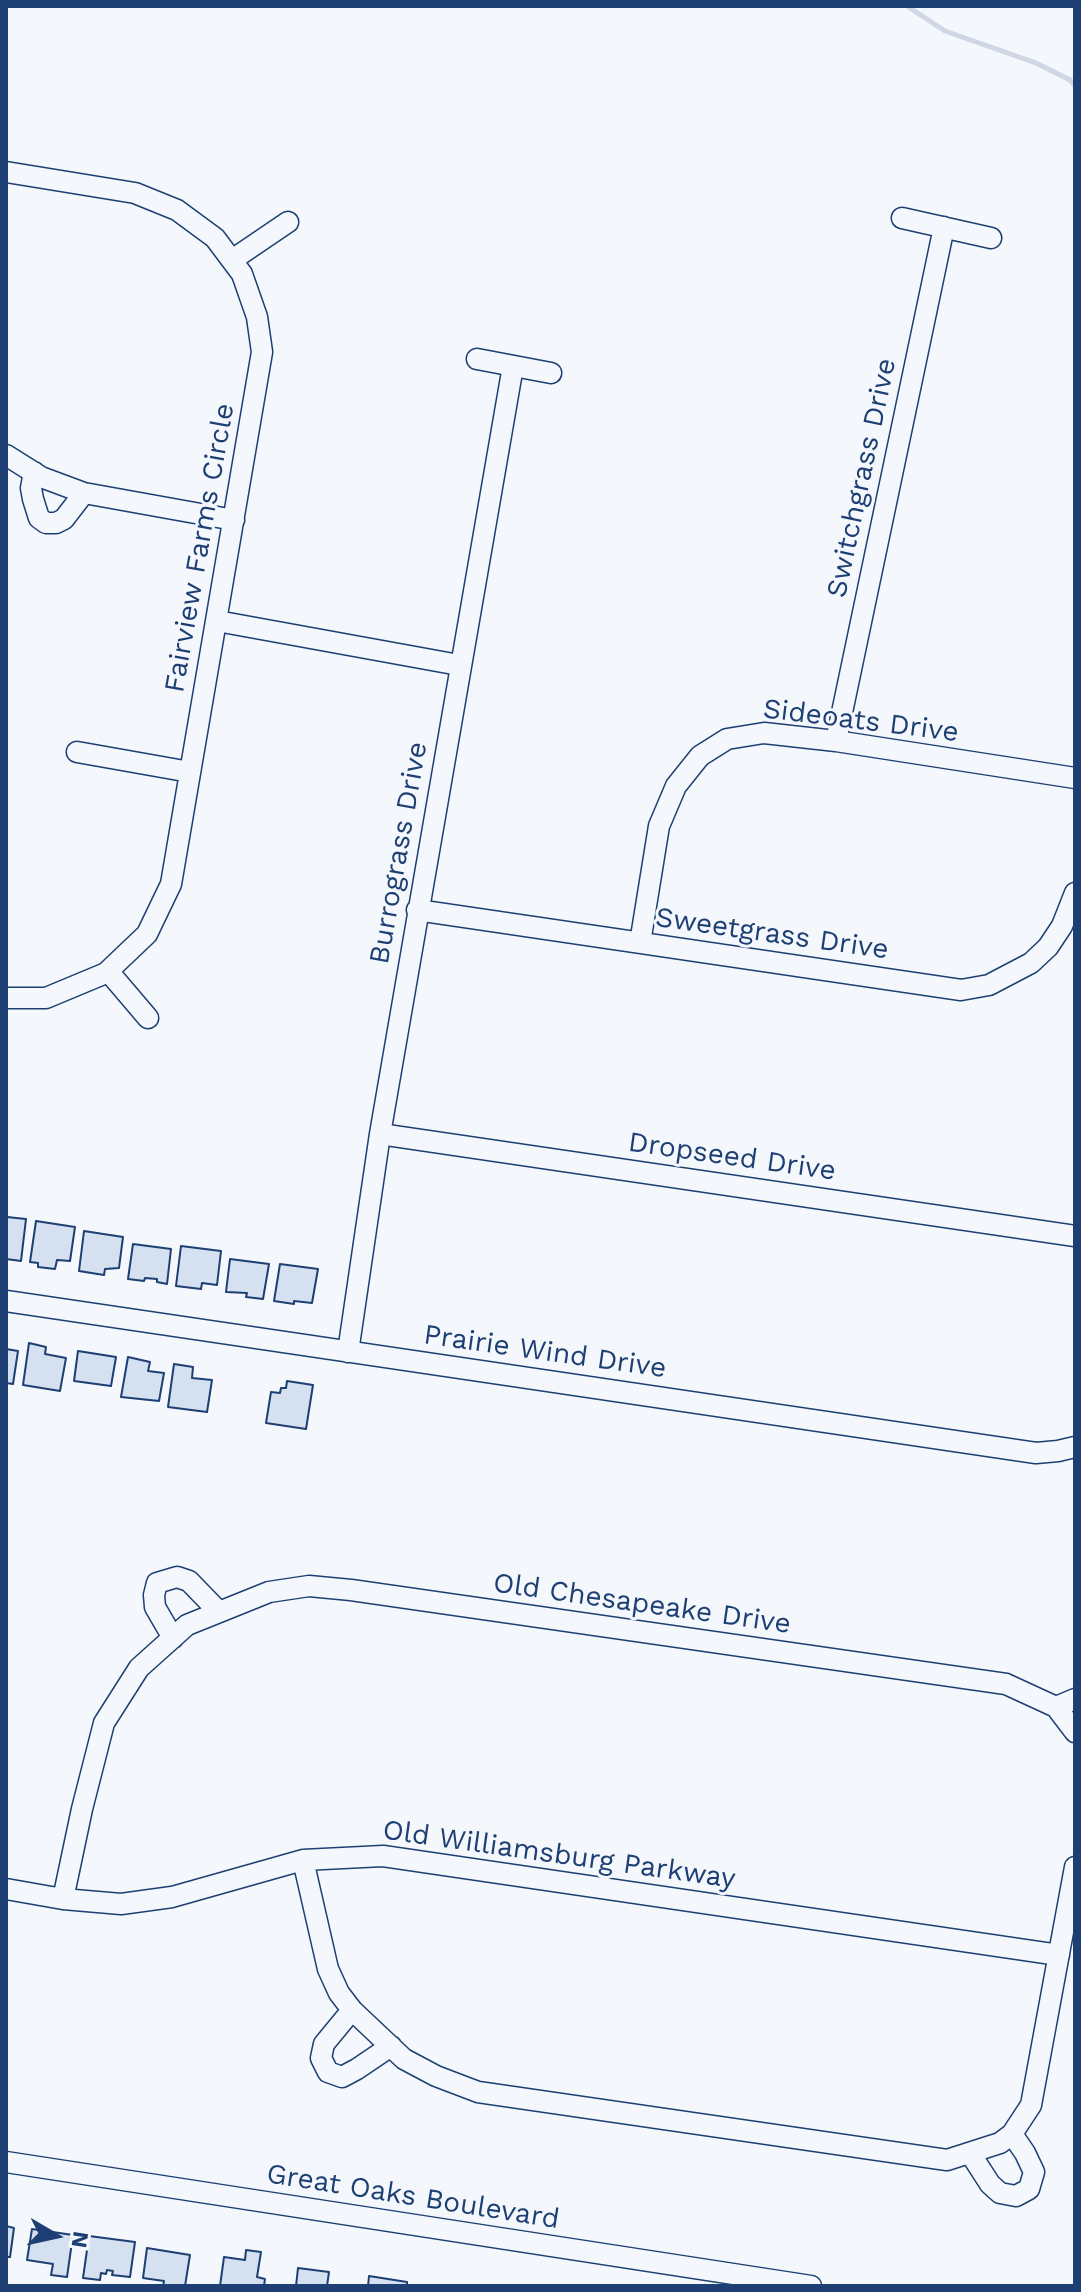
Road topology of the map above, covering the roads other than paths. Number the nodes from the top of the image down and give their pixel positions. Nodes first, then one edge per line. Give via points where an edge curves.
1 (6, 172) edge
2 (902, 218) dead end
3 (288, 222) dead end
4 (944, 227) junction
5 (991, 238) dead end
6 (232, 260) junction
7 (477, 359) dead end
8 (513, 366) junction
9 (551, 373) dead end
10 (6, 455) edge
11 (34, 472) junction
12 (84, 493) junction
13 (234, 520) junction
14 (217, 621) junction
15 (459, 665) junction
16 (836, 741) junction
17 (77, 752) dead end
18 (190, 772) junction
19 (1075, 778) edge
20 (1075, 893) edge
21 (417, 910) junction
22 (640, 943) junction
23 (108, 971) junction
24 (6, 998) edge
25 (148, 1018) dead end
26 (380, 1134) junction
27 (1075, 1236) edge
28 (6, 1301) edge
29 (348, 1352) junction
30 (1075, 1447) edge
31 (219, 1612) junction
32 (173, 1638) junction
33 (1065, 1703) edge
34 (1075, 1732) edge
35 (303, 1860) junction
36 (1075, 1867) edge
37 (6, 1889) edge
38 (63, 1899) junction
39 (1059, 1955) junction
40 (352, 2010) junction
41 (391, 2046) junction
42 (1012, 2134) junction
43 (970, 2153) junction
44 (6, 2162) edge
45 (708, 2278) edge
46 (811, 2286) edge

1 - 6 street, Fairview Farms Circle via 135,193 177,210 215,238
2 - 4 street
3 - 6 street
4 - 5 street
4 - 16 street, Switchgrass Drive
6 - 13 street, Fairview Farms Circle via 257,317 262,352
7 - 8 street
8 - 9 street
8 - 15 street, Burrograss Drive
10 - 11 street
11 - 12 street
11 - 12 street via 35,508 46,523 64,519
12 - 13 street
13 - 14 street, Fairview Farms Circle
14 - 15 street
14 - 18 street, Fairview Farms Circle
15 - 21 street, Burrograss Drive
16 - 19 street, Sideoats Drive
16 - 22 street, Sideoats Drive via 764,733 727,739 700,756 676,786 659,826
17 - 18 street
18 - 23 street, Fairview Farms Circle via 171,884 147,934
20 - 22 street, Sweetgrass Drive via 1062,926 1031,963 989,985 961,990
21 - 22 street, Sweetgrass Drive
21 - 26 street, Burrograss Drive
23 - 24 street, Fairview Farms Circle via 46,998
23 - 25 street
26 - 27 street, Dropseed Drive
26 - 29 street, Burrograss Drive
28 - 29 street, Prairie Wind Drive
29 - 30 street, Prairie Wind Drive via 1036,1453
31 - 32 street, Old Chesapeake Drive via 187,1625
31 - 32 street via 189,1581 177,1577 157,1583 155,1607
31 - 33 street, Old Chesapeake Drive via 269,1592 309,1586 351,1590 1006,1684
32 - 38 street, Old Chesapeake Drive via 139,1668 104,1723
33 - 34 street, Old Chesapeake Drive
35 - 38 street, Old Williamsburg Parkway via 172,1897 121,1904
35 - 39 street, Old Williamsburg Parkway via 383,1856
35 - 40 street via 328,1969
36 - 39 street
37 - 38 street, Old Williamsburg Parkway
39 - 42 street via 1031,2105
40 - 41 street
40 - 41 street via 324,2044 321,2058 328,2072 342,2077
41 - 43 street via 436,2076 478,2092 947,2160
42 - 43 street
42 - 43 street via 1034,2172 1029,2189 1016,2196 990,2184
44 - 45 street, Great Oaks Boulevard
45 - 46 street, Great Oaks Boulevard

